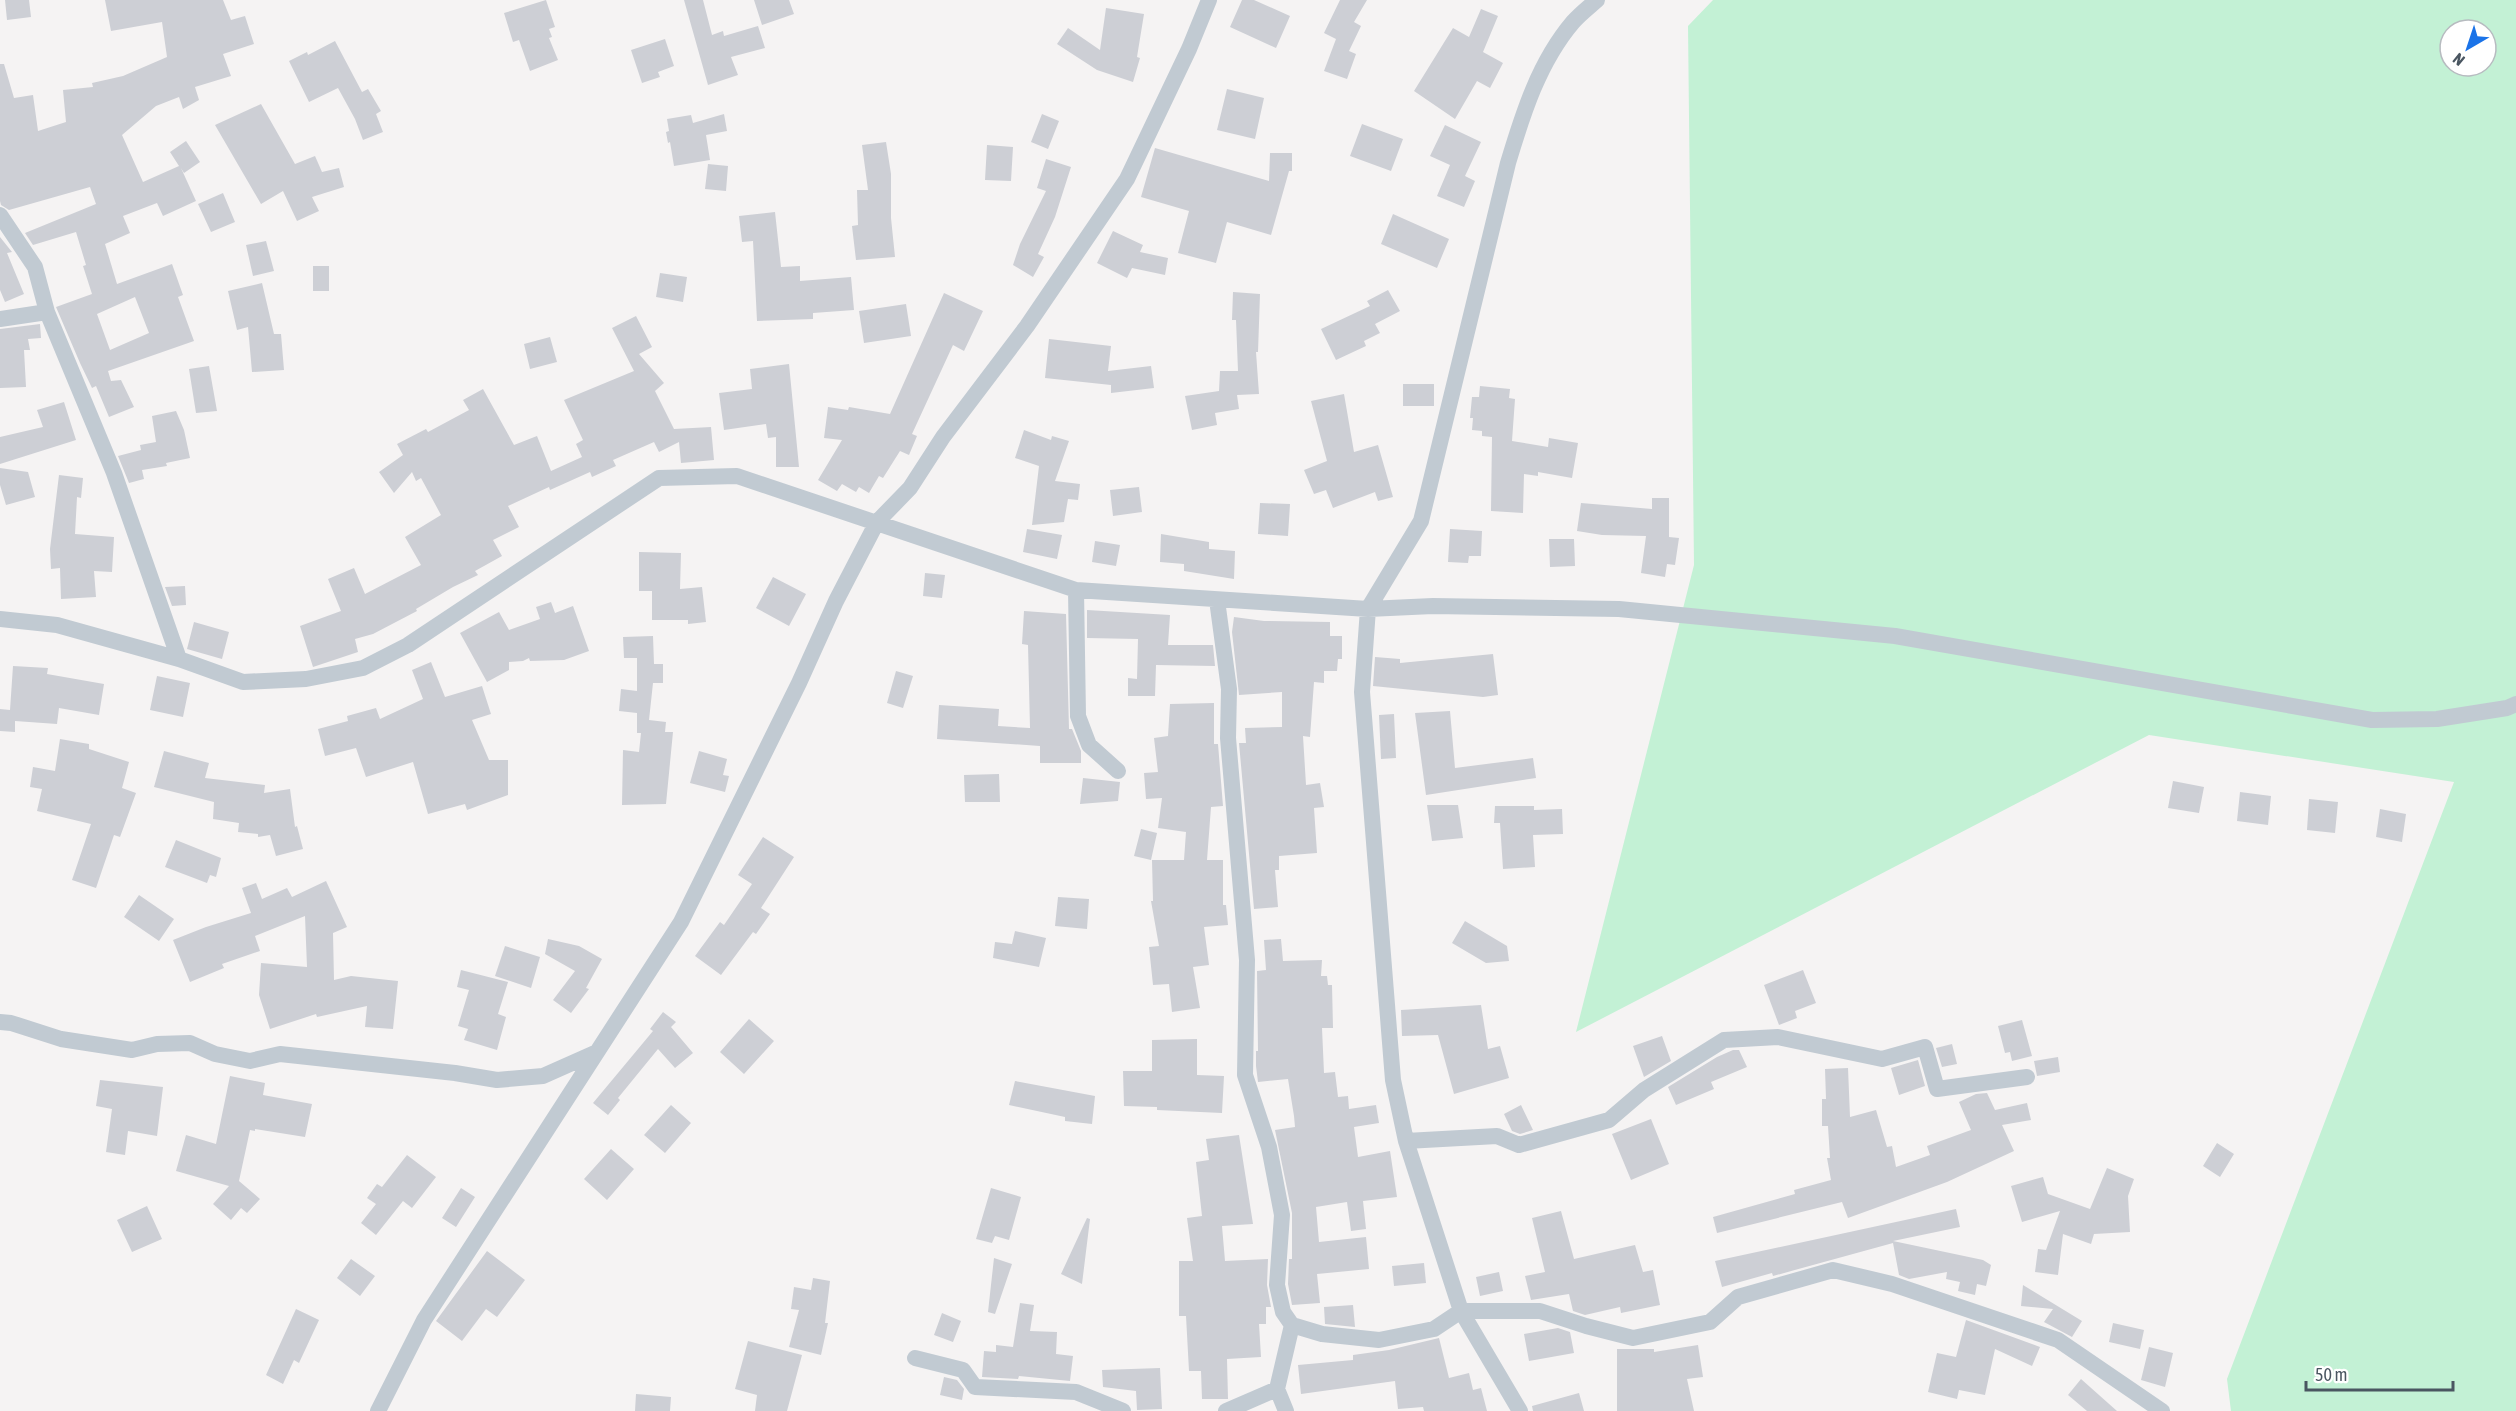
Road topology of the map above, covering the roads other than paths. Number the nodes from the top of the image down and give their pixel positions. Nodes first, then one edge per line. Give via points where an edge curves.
1 (1209, 0) edge
2 (1597, 0) edge
3 (0, 215) edge
4 (46, 312) junction
5 (0, 319) edge
6 (877, 522) junction
7 (1076, 590) junction
8 (1216, 600) junction
9 (1368, 609) junction
10 (0, 619) edge
11 (179, 659) junction
12 (2516, 704) edge
13 (1118, 771) dead end
14 (0, 1022) edge
15 (597, 1053) junction
16 (2027, 1077) dead end
17 (1406, 1141) junction
18 (1461, 1311) junction
19 (1292, 1325) junction
20 (915, 1358) dead end
21 (1277, 1389) junction
22 (378, 1411) edge
23 (1123, 1411) edge
24 (1226, 1411) edge
25 (1286, 1411) edge
26 (1520, 1411) edge
27 (2162, 1411) edge

1 - 6 street via 1127,179 910,488
2 - 9 street via 1573,22 1543,67 1525,108 1508,163 1421,521
3 - 4 street via 35,267
4 - 5 street
4 - 11 street via 114,473
6 - 7 street
6 - 11 street via 736,476 659,478 408,645 363,668 306,679 243,682
6 - 15 street via 681,922
7 - 8 street
7 - 13 street via 1078,717 1089,745
8 - 9 street
8 - 19 street via 1229,689 1228,738 1246,960 1245,1075 1269,1147 1282,1215 1277,1285
9 - 12 street via 1619,609 1895,636 2372,720 2437,719
9 - 17 street via 1362,692 1393,1080
10 - 11 street via 57,625
14 - 15 street via 61,1039 132,1050 190,1043 215,1054 250,1061 280,1054 497,1080 543,1076
15 - 22 street via 424,1320
16 - 17 street via 1937,1089 1925,1047 1882,1059 1778,1037 1724,1040 1644,1090 1609,1120 1519,1145 1497,1136
17 - 18 street
18 - 19 street via 1434,1329 1379,1340 1322,1335
18 - 26 street
18 - 27 street via 1540,1311 1633,1338 1710,1322 1738,1298 1833,1270 1892,1284 2058,1340
19 - 21 street
20 - 23 street via 963,1370 975,1387 1076,1392
21 - 24 street
21 - 25 street

